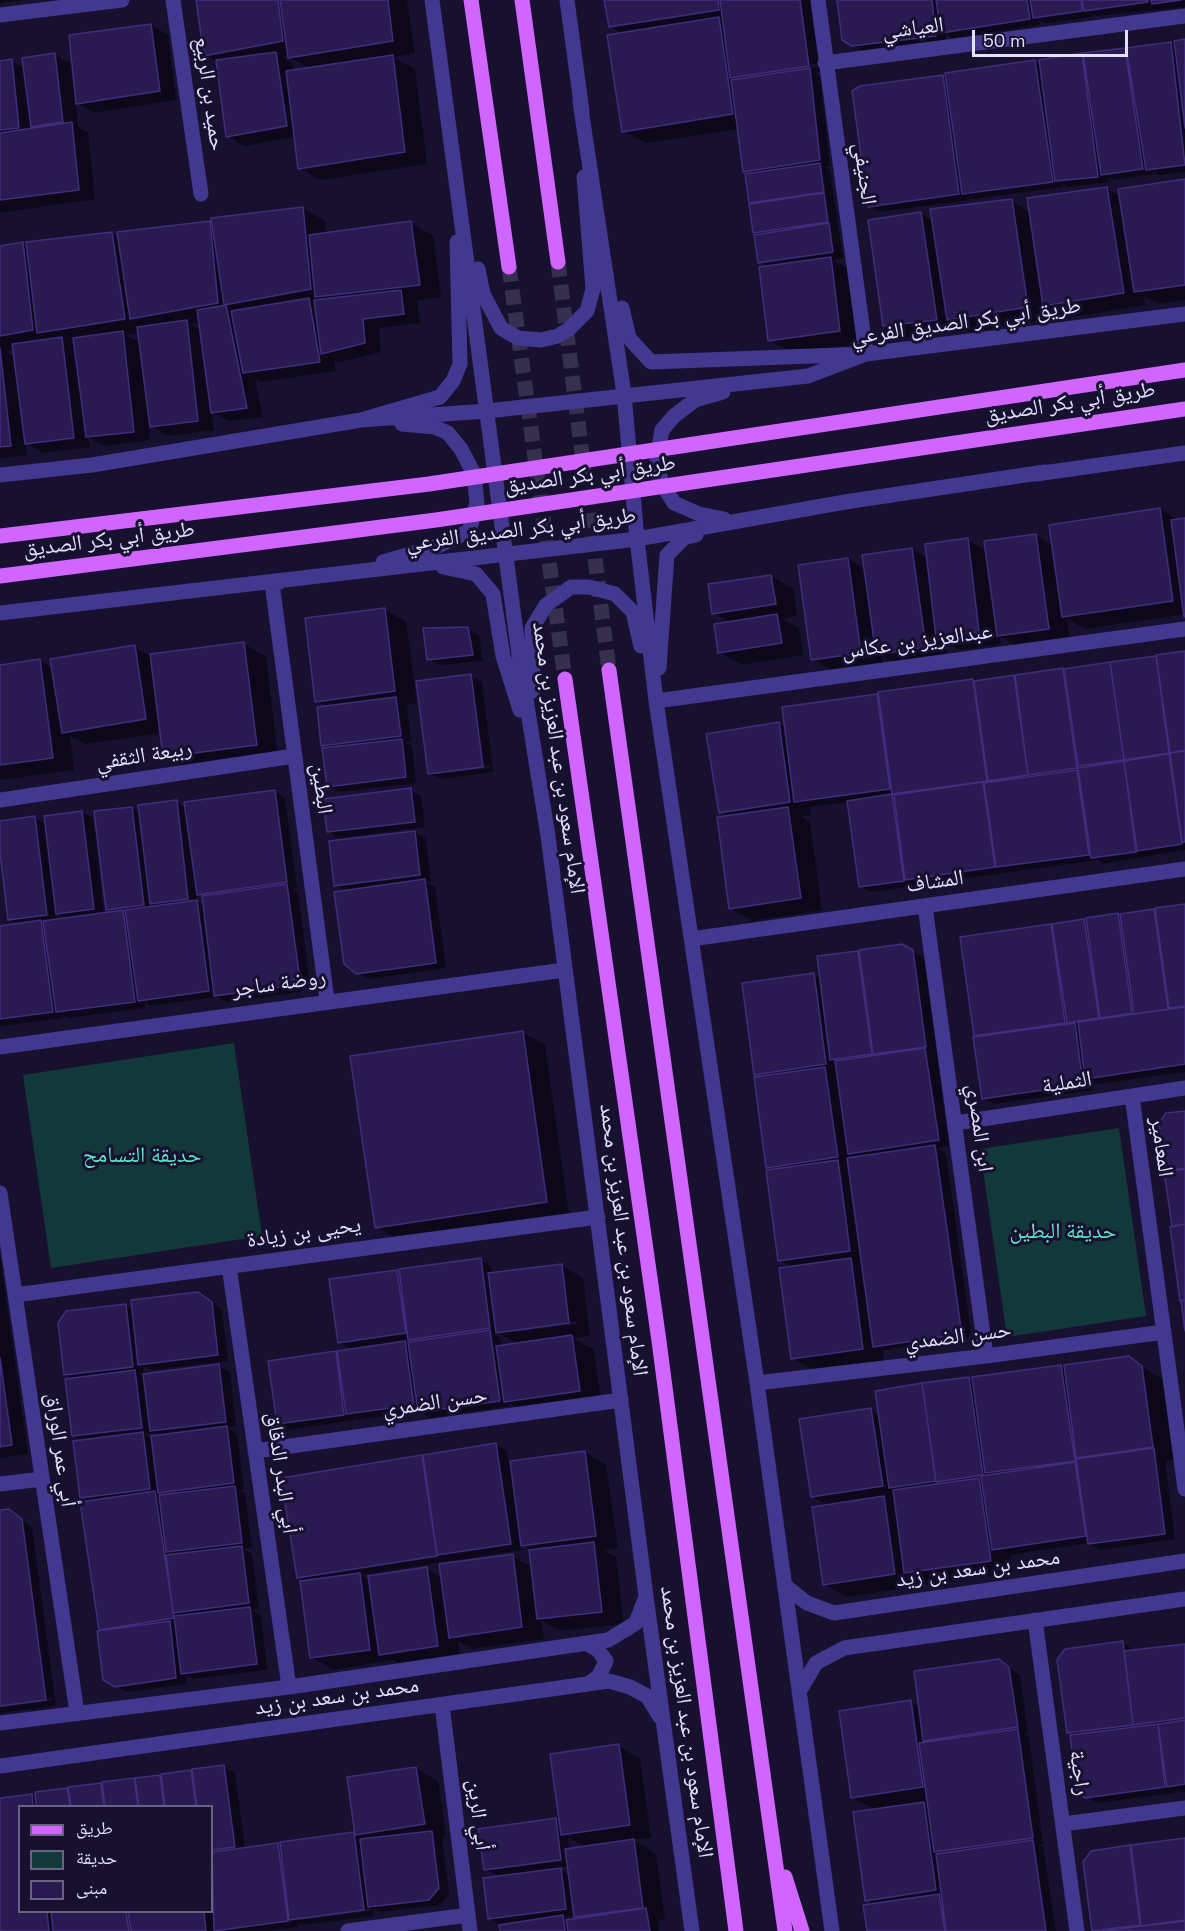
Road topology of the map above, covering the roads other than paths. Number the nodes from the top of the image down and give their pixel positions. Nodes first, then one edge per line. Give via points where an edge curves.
1 (122, 0) edge
2 (173, 0) edge
3 (432, 0) edge
4 (471, 0) edge
5 (522, 0) edge
6 (567, 0) edge
7 (818, 0) edge
8 (0, 15) edge
9 (1185, 16) edge
10 (825, 63) junction
11 (580, 102) junction
12 (455, 161) junction
13 (201, 194) dead end
14 (558, 262) tunnel mouth
15 (509, 267) tunnel mouth
16 (1185, 314) edge
17 (866, 354) junction
18 (1185, 370) edge
19 (808, 376) junction
20 (624, 394) junction
21 (1185, 409) edge
22 (487, 411) junction
23 (362, 420) junction
24 (1185, 453) edge
25 (1045, 472) junction
26 (0, 476) edge
27 (845, 502) junction
28 (0, 536) edge
29 (637, 539) junction
30 (507, 555) junction
31 (392, 569) junction
32 (0, 576) edge
33 (272, 584) junction
34 (0, 613) edge
35 (1185, 629) edge
36 (609, 670) tunnel mouth
37 (565, 679) tunnel mouth
38 (656, 701) junction
39 (294, 756) junction
40 (537, 765) junction
41 (0, 800) edge
42 (1185, 869) edge
43 (925, 906) junction
44 (691, 939) junction
45 (564, 970) junction
46 (327, 1000) junction
47 (0, 1047) edge
48 (1185, 1088) edge
49 (1132, 1096) junction
50 (956, 1123) junction
51 (0, 1193) edge
52 (598, 1217) junction
53 (229, 1266) junction
54 (15, 1295) junction
55 (1164, 1332) junction
56 (986, 1356) junction
57 (757, 1383) junction
58 (621, 1400) junction
59 (255, 1451) junction
60 (42, 1479) junction
61 (0, 1484) edge
62 (1185, 1489) edge
63 (1185, 1561) edge
64 (785, 1586) junction
65 (646, 1596) junction
66 (1185, 1599) edge
67 (1035, 1620) junction
68 (588, 1644) junction
69 (588, 1684) junction
70 (289, 1687) junction
71 (800, 1692) junction
72 (442, 1705) junction
73 (77, 1713) junction
74 (663, 1721) junction
75 (0, 1723) edge
76 (0, 1766) edge
77 (1185, 1808) edge
78 (1063, 1824) junction
79 (773, 1840) junction
80 (468, 1915) junction
81 (348, 1931) edge
82 (470, 1931) edge
83 (692, 1931) edge
84 (736, 1931) edge
85 (785, 1931) edge
86 (802, 1931) edge
87 (832, 1931) edge
88 (1077, 1931) edge

1 - 8 street
2 - 13 street, حميد بن الربيع
3 - 12 street
4 - 15 main road
5 - 14 main road
6 - 11 street
7 - 10 street, الجنيفي
9 - 10 street, العياشي
10 - 17 street, الجنيفي
11 - 12 street via 586,233 593,289 587,311 558,336 541,340 518,338 501,328 483,294
11 - 17 street via 629,338 651,362
11 - 20 street
12 - 22 street, الإمام سعود بن عبد العزيز بن محمد
12 - 23 street, طريق أبي بكر الصديق الفرعي via 460,364 440,397
16 - 17 street, طريق أبي بكر الصديق الفرعي
17 - 19 street, طريق أبي بكر الصديق الفرعي
18 - 28 main road, طريق أبي بكر الصديق, bridge via 429,484
19 - 20 street, طريق أبي بكر الصديق الفرعي
19 - 27 street via 694,400 662,430 657,459 661,482 674,503 714,519
20 - 22 street, طريق أبي بكر الصديق الفرعي
20 - 29 street
21 - 32 main road, طريق أبي بكر الصديق, bridge via 425,522
22 - 23 street, طريق أبي بكر الصديق الفرعي
22 - 30 street, الإمام سعود بن عبد العزيز بن محمد
23 - 26 street, طريق أبي بكر الصديق الفرعي via 92,465
23 - 33 street via 448,432 474,474 477,503 469,531 394,560
24 - 25 street, طريق أبي بكر الصديق الفرعي
25 - 27 street, طريق أبي بكر الصديق الفرعي
25 - 38 street, طريق أبي بكر الصديق الفرعي via 685,537 667,555
27 - 29 street, طريق أبي بكر الصديق الفرعي
29 - 30 street, طريق أبي بكر الصديق الفرعي
29 - 38 street
30 - 31 street, طريق أبي بكر الصديق الفرعي
30 - 40 street, الإمام سعود بن عبد العزيز بن محمد
31 - 33 street, طريق أبي بكر الصديق الفرعي
31 - 40 street via 450,567 476,574 493,594 503,656
33 - 34 street, طريق أبي بكر الصديق الفرعي
33 - 39 street, البطين
35 - 38 street, عبدالعزيز بن عكاس
36 - 79 main road
37 - 84 main road, الإمام سعود بن عبد العزيز بن محمد via 659,1341
38 - 40 street via 633,612 615,594 571,587 546,605 532,628
38 - 44 street
39 - 41 street, ربيعة الثقفي
39 - 46 street, البطين
40 - 45 street, الإمام سعود بن عبد العزيز بن محمد
42 - 43 street, المشاف
43 - 44 street, المشاف
43 - 50 street, ابن المصري
44 - 57 street
45 - 46 street, روضة ساجر
45 - 52 street, الإمام سعود بن عبد العزيز بن محمد
46 - 47 street, روضة ساجر
48 - 49 street, الثملية
49 - 50 street, الثملية
49 - 55 street, المعامير
50 - 56 street, ابن المصري
51 - 54 street, أبي عمر الوراق
52 - 53 street, يحيى بن زيادة
52 - 58 street, الإمام سعود بن عبد العزيز بن محمد
53 - 54 street, يحيى بن زيادة
53 - 59 street, أبي البدر الدقاق
54 - 60 street, أبي عمر الوراق
55 - 56 street, حسن الضمدي
55 - 62 street, المعامير
56 - 57 street, حسن الضمدي
57 - 64 street
58 - 59 street, حسن الضمري
58 - 65 street, الإمام سعود بن عبد العزيز بن محمد
59 - 70 street, أبي البدر الدقاق
60 - 61 street
60 - 73 street, أبي عمر الوراق
63 - 64 street, محمد بن سعد بن زيد via 834,1613 807,1603
64 - 71 street
65 - 68 street, محمد بن سعد بن زيد via 636,1623 608,1640
65 - 74 street, الإمام سعود بن عبد العزيز بن محمد
66 - 67 street
67 - 71 street via 844,1648 816,1663
67 - 78 street, راجية
68 - 69 street via 606,1661 599,1676
68 - 70 street, محمد بن سعد بن زيد
69 - 72 street, محمد بن سعد بن زيد
69 - 74 street, محمد بن سعد بن زيد via 630,1686 647,1696
70 - 73 street, محمد بن سعد بن زيد
71 - 87 street
72 - 76 street, محمد بن سعد بن زيد
72 - 80 street, أبي الرين
73 - 75 street, محمد بن سعد بن زيد
74 - 83 street, الإمام سعود بن عبد العزيز بن محمد
77 - 78 street
78 - 88 street, راجية
79 - 85 main road
79 - 86 main road
80 - 81 street
80 - 82 street, أبي الرين

